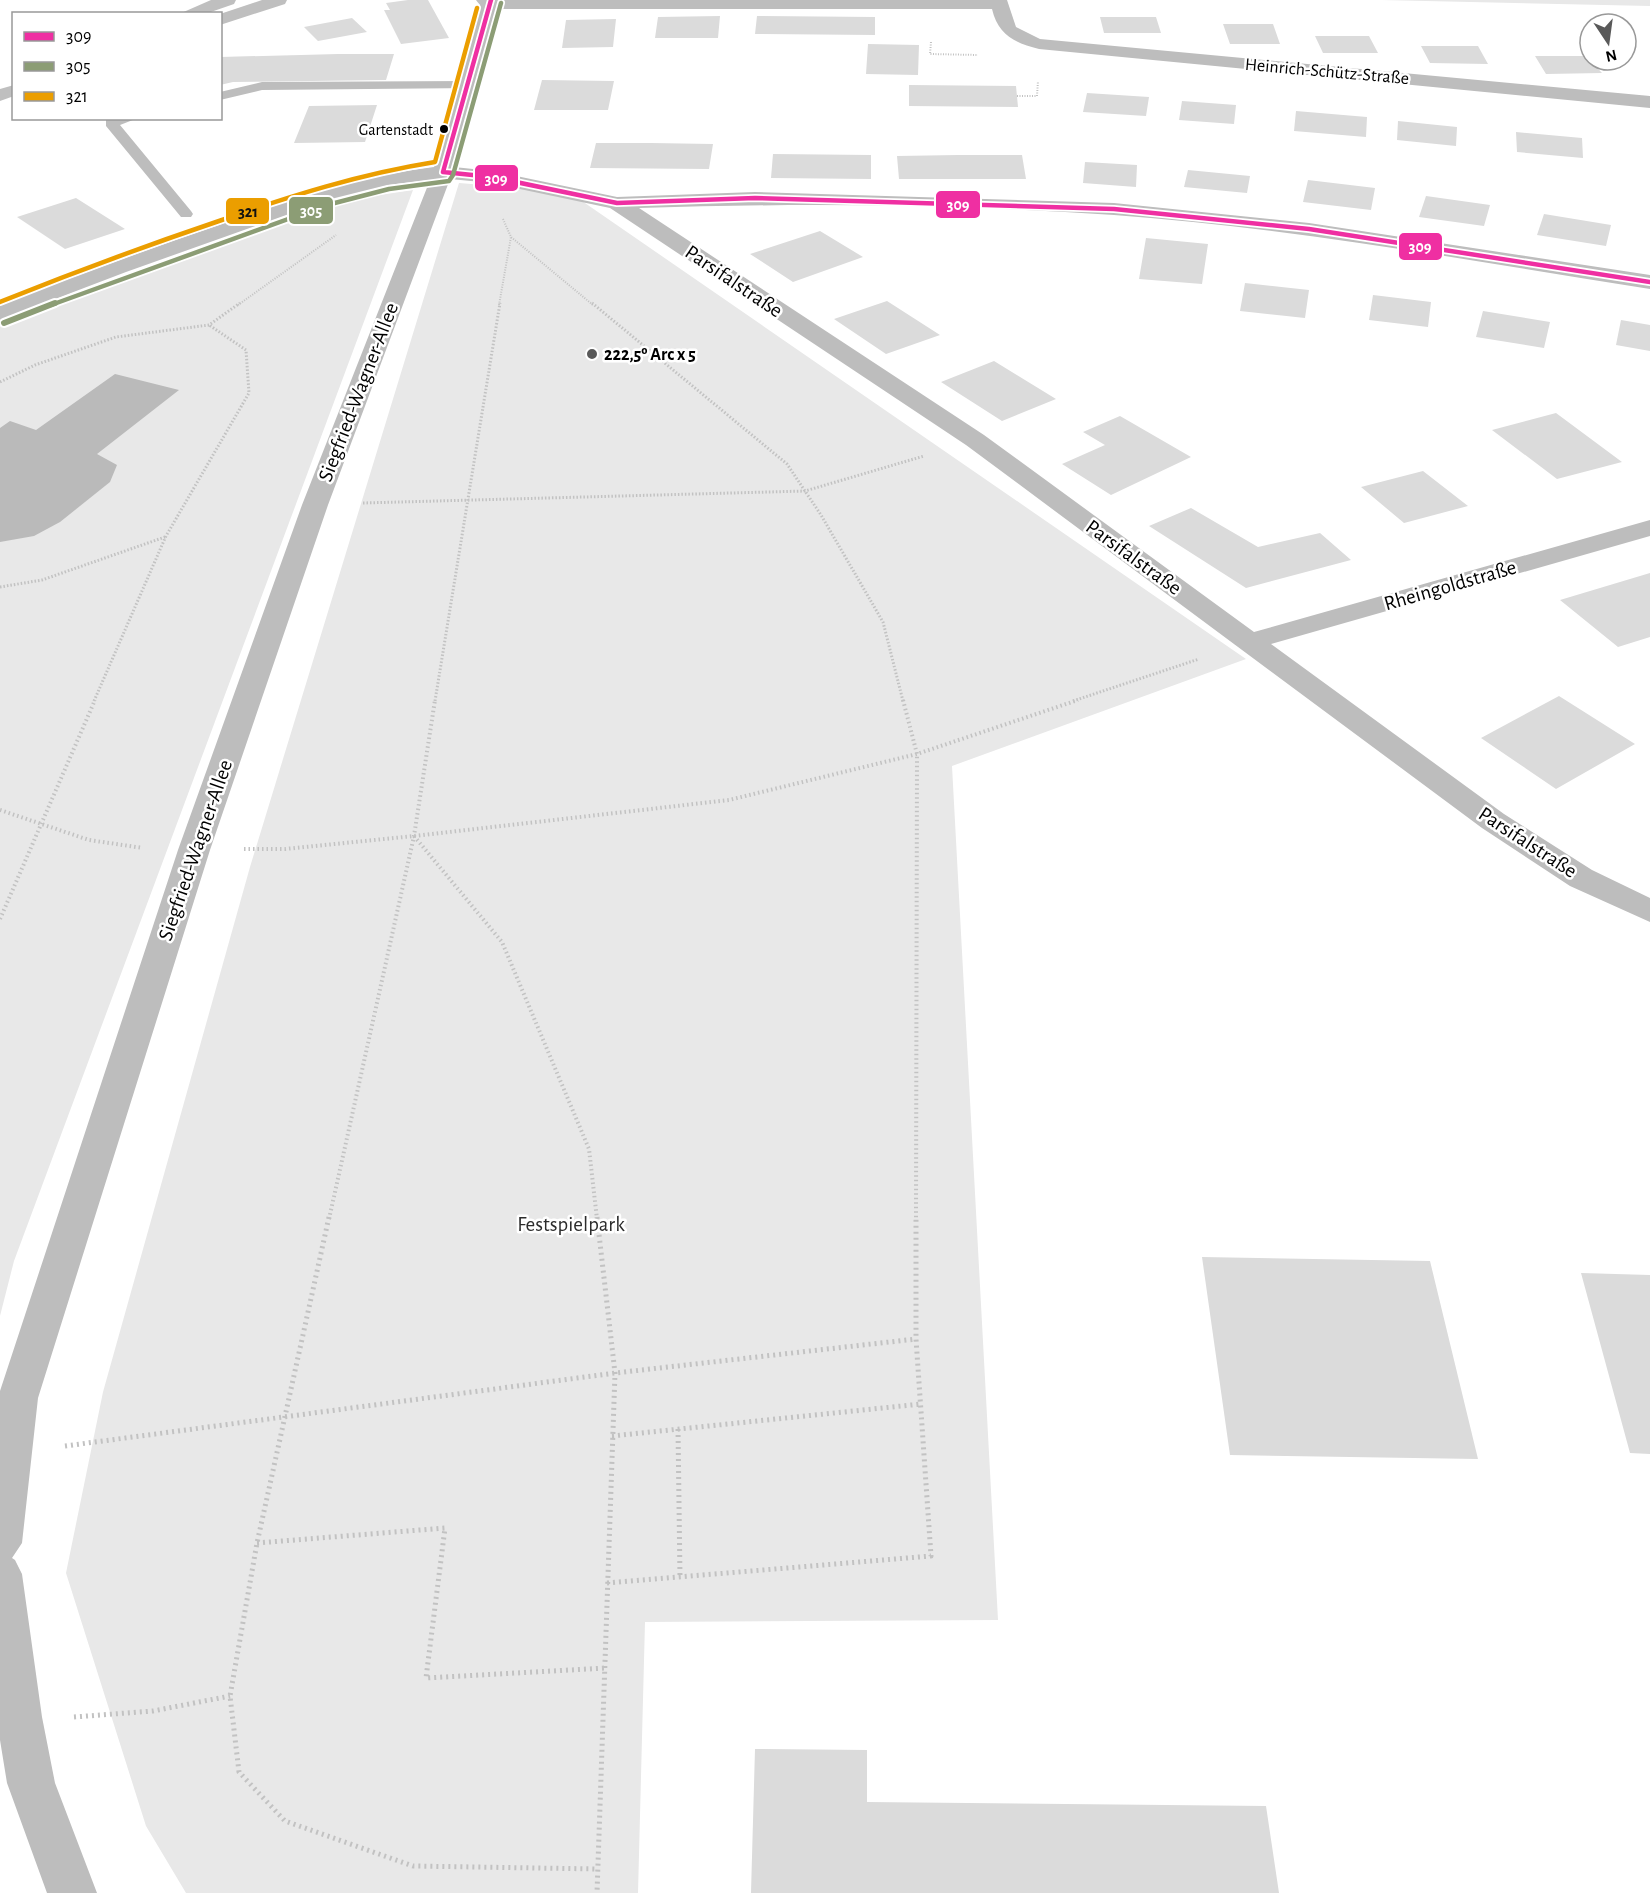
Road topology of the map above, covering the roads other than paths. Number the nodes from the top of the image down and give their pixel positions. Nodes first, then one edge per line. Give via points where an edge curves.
1 (228, 0) edge
2 (279, 0) edge
3 (488, 1) edge
4 (999, 2) edge
5 (193, 12) edge
6 (222, 19) edge
7 (469, 85) junction
8 (222, 96) edge
9 (1650, 102) edge
10 (123, 120) edge
11 (443, 172) junction
12 (617, 203) junction
13 (186, 214) dead end
14 (1650, 282) edge
15 (0, 313) edge
16 (1650, 528) edge
17 (1251, 642) junction
18 (1650, 911) edge
19 (0, 1544) edge
20 (0, 1574) edge
21 (72, 1893) edge

1 - 5 main road
2 - 6 main road
3 - 4 street
3 - 7 street, Siegfried-Wagner-Allee
4 - 9 street, Heinrich-Schütz-Straße via 1007,30 1016,38 1039,44
7 - 8 lane via 262,86
7 - 11 street, Siegfried-Wagner-Allee
10 - 13 lane via 111,123
11 - 12 street via 492,177
11 - 15 street via 387,179 324,195
11 - 19 street, Siegfried-Wagner-Allee via 315,505 194,850 18,1398
12 - 14 street via 755,198 1114,209 1309,229
12 - 17 street, Parsifalstraße via 975,440
16 - 17 street, Rheingoldstraße
17 - 18 street, Parsifalstraße via 1540,854
20 - 21 street via 31,1783

